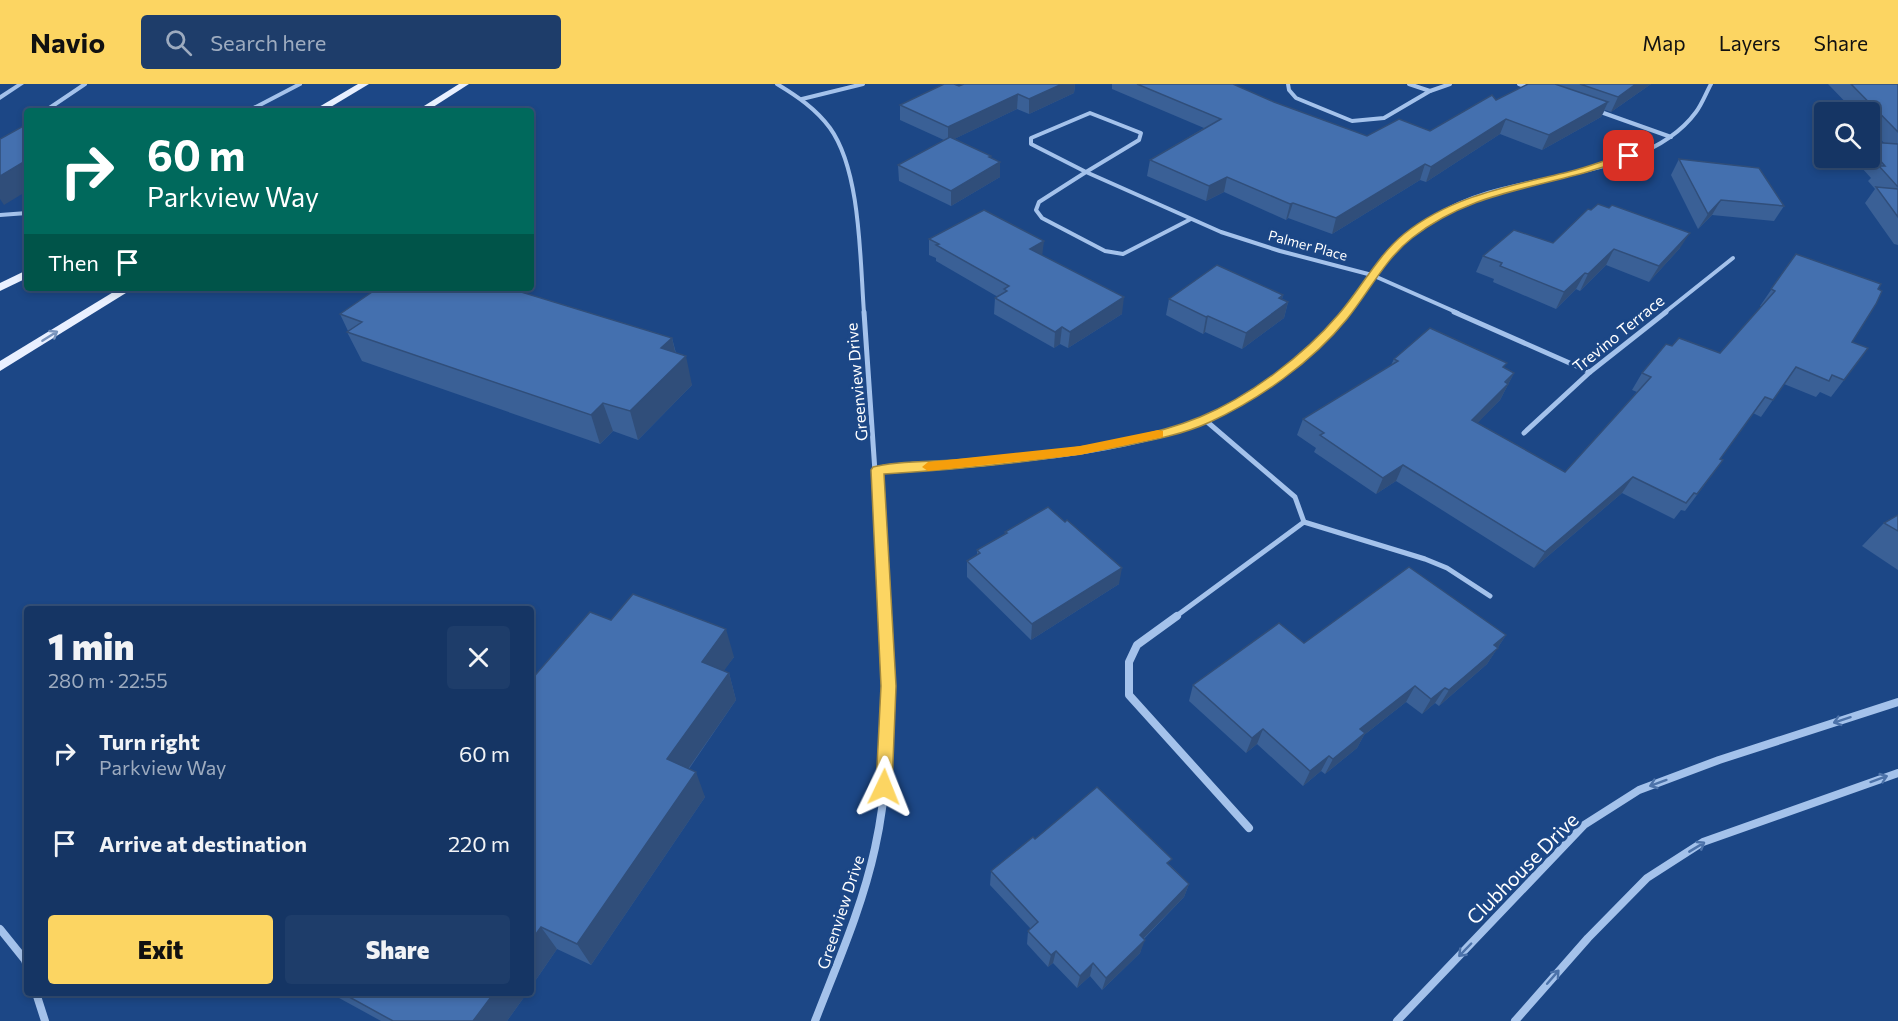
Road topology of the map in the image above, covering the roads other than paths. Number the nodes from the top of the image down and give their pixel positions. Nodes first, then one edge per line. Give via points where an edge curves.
1 (21, 84) edge
2 (85, 84) edge
3 (300, 84) edge
4 (365, 84) edge
5 (465, 84) edge
6 (777, 84) edge
7 (863, 84) edge
8 (1288, 84) edge
9 (1409, 84) edge
10 (1450, 84) edge
11 (1519, 84) edge
12 (1711, 84) edge
13 (1430, 91) junction
14 (1540, 92) edge
15 (0, 98) edge
16 (802, 99) junction
17 (49, 108) edge
18 (254, 108) edge
19 (322, 108) edge
20 (426, 108) edge
21 (1595, 110) edge
22 (1671, 137) junction
23 (1086, 172) junction
24 (24, 213) edge
25 (0, 215) edge
26 (1189, 219) junction
27 (1733, 258) dead end
28 (24, 275) edge
29 (1372, 275) junction
30 (0, 288) edge
31 (123, 291) edge
32 (0, 367) edge
33 (1590, 372) junction
34 (1205, 420) junction
35 (1524, 433) dead end
36 (878, 470) junction
37 (1304, 522) junction
38 (1490, 596) dead end
39 (1898, 702) edge
40 (1898, 773) edge
41 (1249, 828) dead end
42 (0, 929) edge
43 (24, 959) edge
44 (37, 996) edge
45 (45, 1021) edge
46 (815, 1021) edge
47 (1397, 1021) edge
48 (1515, 1021) edge

1 - 15 street
2 - 17 street
3 - 18 street
4 - 19 main road
5 - 20 main road
6 - 16 street, Greenview Drive
7 - 16 street
8 - 13 street via 1296,98 1352,121 1384,118
9 - 13 street
10 - 13 street
11 - 14 street
12 - 22 street via 1700,110
16 - 36 street, Greenview Drive via 836,137 850,176
21 - 22 street
22 - 29 street via 1614,162 1487,193 1446,210 1407,237
23 - 23 street, Palmer Place via 1138,140 1141,133 1090,112 1031,138 1031,144
23 - 26 street, Palmer Place
23 - 26 street via 1040,202 1036,210 1042,218 1106,251 1123,254
24 - 25 street
26 - 29 street, Palmer Place via 1270,248
27 - 33 street, Trevino Terrace
28 - 30 main road
29 - 33 street, Palmer Place
29 - 34 street via 1342,318 1293,365 1261,389
32 -> 31 main road
33 - 35 street, Trevino Terrace
34 - 36 street via 1146,438 1080,450 972,464
34 - 37 street via 1295,497
36 - 46 street, Greenview Drive via 888,686 884,787 869,876
37 - 38 street via 1425,559 1447,568
37 - 41 street via 1137,645 1128,662 1129,695
39 -> 47 street, Clubhouse Drive via 1639,790 1584,825
48 -> 40 street via 1647,878 1703,843
42 - 43 street
44 - 45 street

